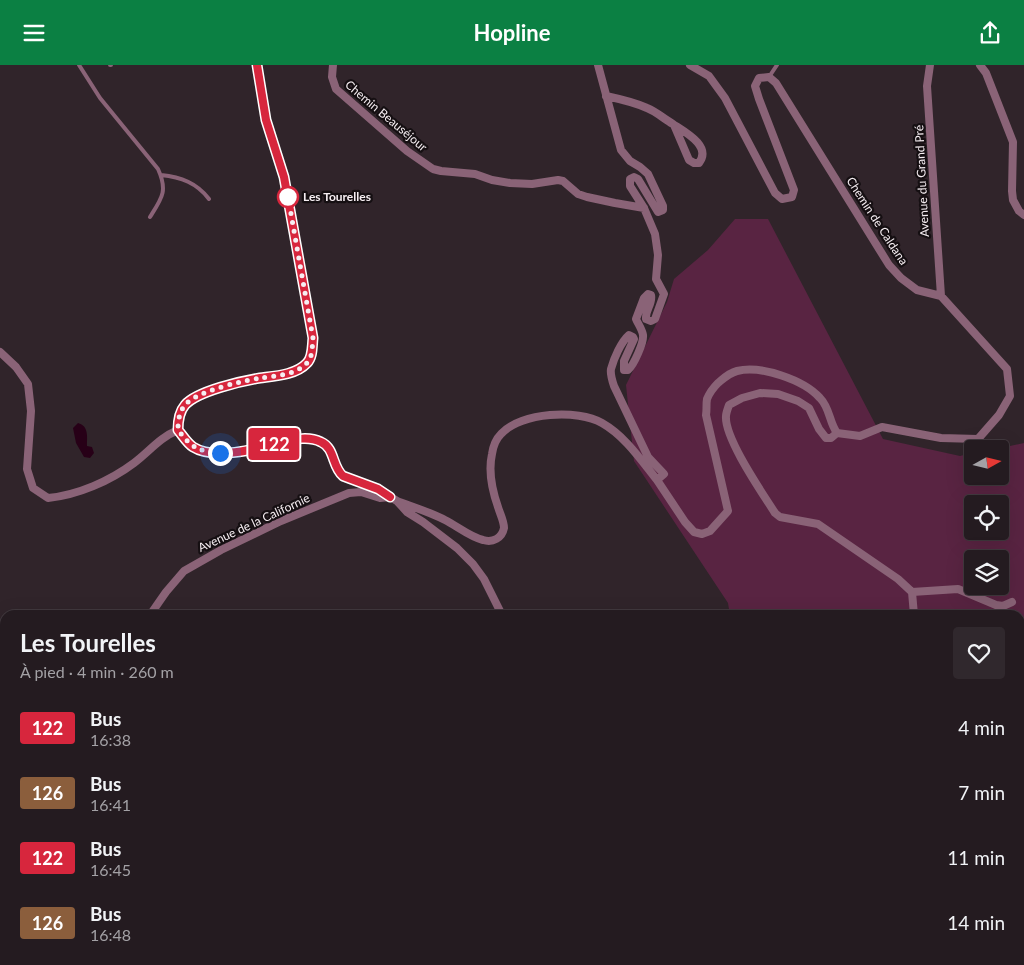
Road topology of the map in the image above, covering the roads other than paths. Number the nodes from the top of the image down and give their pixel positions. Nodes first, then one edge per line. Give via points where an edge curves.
1 (78, 65) edge
2 (257, 65) edge
3 (333, 65) edge
4 (598, 65) edge
5 (690, 65) edge
6 (777, 65) edge
7 (930, 65) edge
8 (980, 65) edge
9 (769, 77) junction
10 (606, 96) junction
11 (674, 125) junction
12 (161, 175) junction
13 (209, 199) dead end
14 (644, 208) junction
15 (1024, 215) edge
16 (150, 217) dead end
17 (941, 296) junction
18 (0, 352) edge
19 (178, 430) junction
20 (836, 433) junction
21 (657, 480) junction
22 (393, 499) junction
23 (912, 592) junction
24 (1012, 602) dead end
25 (154, 610) edge
26 (500, 610) edge
27 (914, 610) edge

1 - 12 lane
2 - 19 street via 266,120 284,177 313,338 311,357 302,368 222,386 201,395 185,404
3 - 14 street, Chemin Beauséjour via 336,89 407,151 433,169 475,173 510,183 558,180 587,197
4 - 10 street
5 - 9 street via 710,76 775,193 782,199 792,197 794,190 755,86 759,78
6 - 9 lane
7 - 17 street, Avenue du Grand Pré via 927,86
8 - 15 street via 1013,142 1013,200
9 - 17 street, Chemin de Caldana via 776,83 889,265 917,290
10 - 11 street via 646,107
10 - 14 street via 621,150 644,170 663,206 658,212 638,179 632,178 630,186
11 - 11 street via 693,137 703,152 699,163 689,160
12 - 13 lane via 174,176 195,185
12 - 16 lane via 164,191
14 - 21 street via 657,244 656,279 664,296 655,319 651,321 646,316 652,302 651,295 644,298 636,319 643,335 633,363 624,370 624,361 634,339 630,335 623,341 611,374 648,457 664,474
17 - 20 street via 1007,369 1010,396 999,415 978,439 941,438 882,427 860,436
18 - 19 street via 28,384 31,411 27,469 33,488 48,498 67,496 102,481 134,463 165,435
19 - 22 street via 194,448 206,452 220,453 298,439 318,440 328,447 339,473 378,489
20 - 21 street via 821,398 805,385 766,372 737,371 726,375 714,387 706,415 728,511 710,531 702,534 694,531
20 - 23 street via 826,438 809,408 778,394 760,393 742,398 729,405 726,417 730,434 752,479 775,513 780,517 818,524
21 - 22 street via 627,444 603,424 585,416 548,415 512,426 500,435 495,445 490,470 504,529 499,538 483,540 443,519
22 - 25 street, Avenue de la Californie via 362,492 349,493 281,521 184,571
22 - 26 street via 473,564
23 - 24 street via 958,589 1003,607
23 - 27 street

